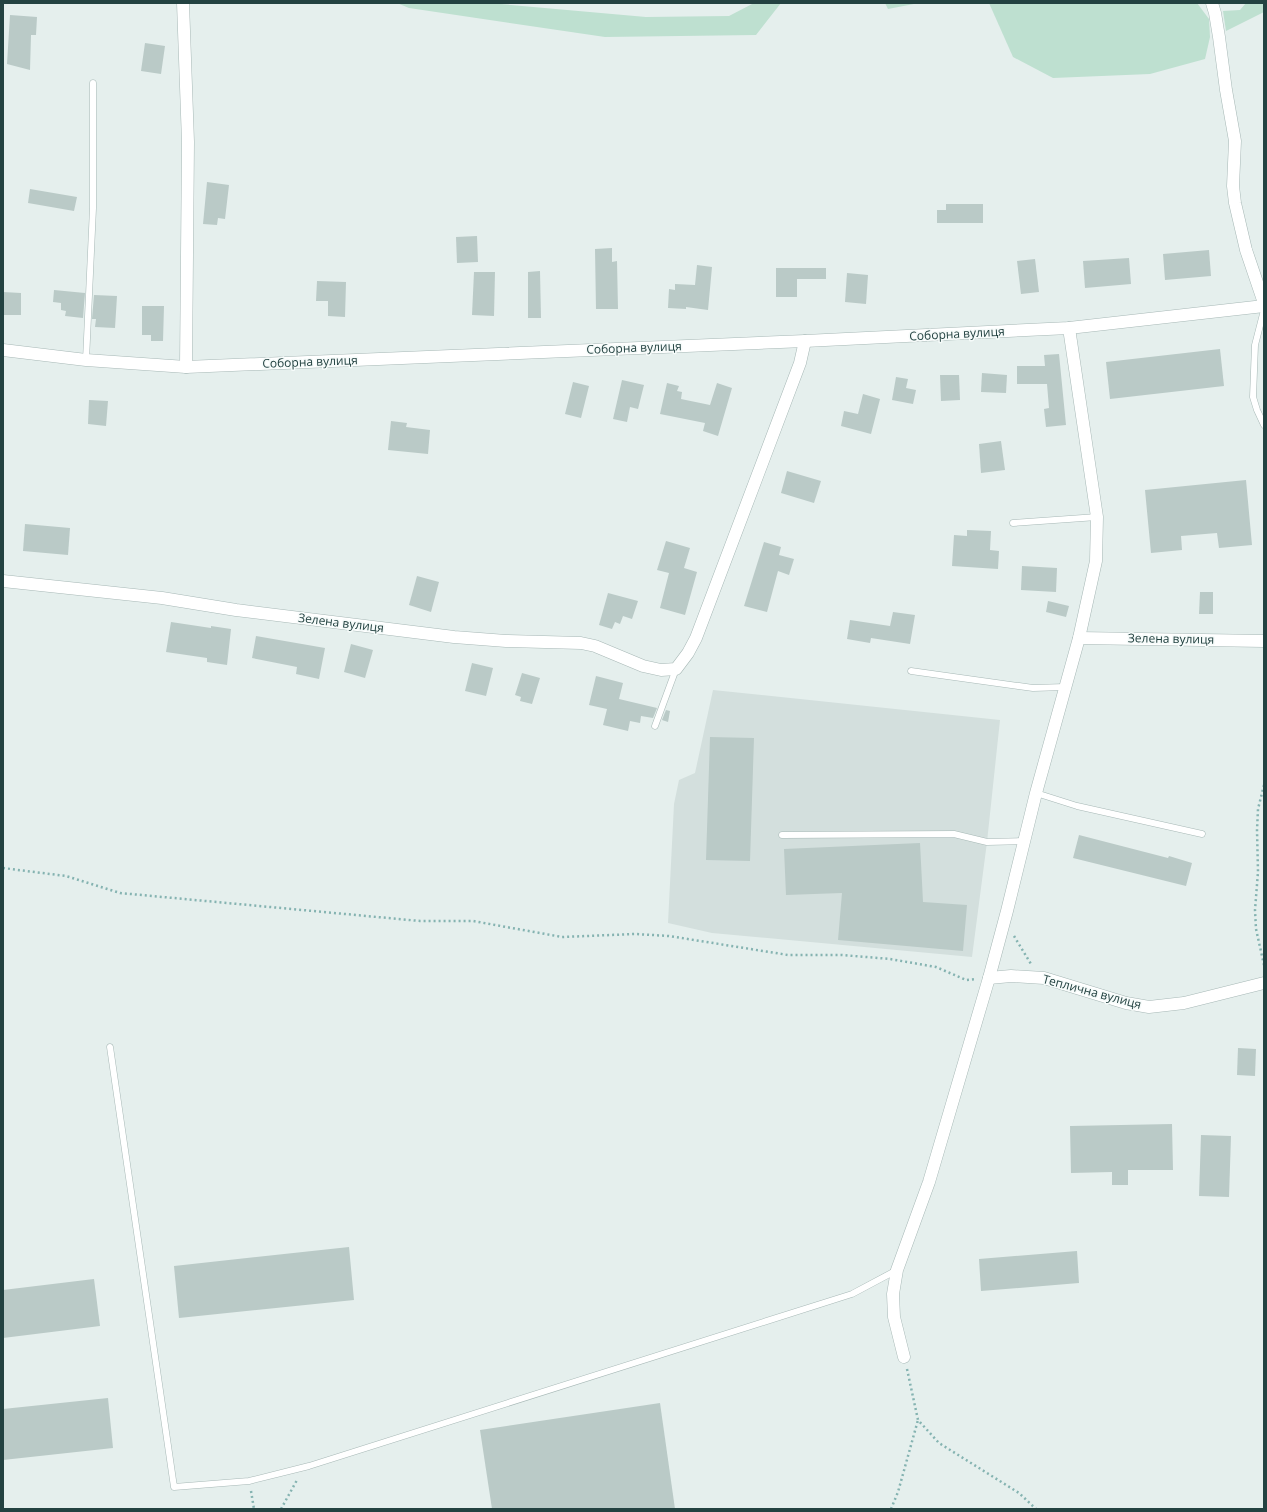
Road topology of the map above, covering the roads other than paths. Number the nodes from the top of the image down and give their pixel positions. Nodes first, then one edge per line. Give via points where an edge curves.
1 (183, 3) edge
2 (1214, 8) edge
3 (94, 83) dead end
4 (1264, 303) edge
5 (1264, 306) edge
6 (1264, 310) edge
7 (1069, 328) junction
8 (805, 341) junction
9 (3, 350) edge
10 (86, 360) junction
11 (186, 367) junction
12 (1264, 425) edge
13 (1097, 517) junction
14 (1013, 523) dead end
15 (3, 581) edge
16 (1079, 638) junction
17 (1264, 641) edge
18 (676, 669) junction
19 (912, 671) dead end
20 (1065, 687) junction
21 (655, 726) dead end
22 (1036, 793) junction
23 (1202, 834) dead end
24 (782, 835) dead end
25 (1024, 841) junction
26 (989, 978) junction
27 (1264, 982) edge
28 (110, 1047) dead end
29 (897, 1270) junction
30 (904, 1357) road end

1 - 11 street via 188,142
2 - 4 street via 1234,141 1235,203 1246,250
3 - 10 lane via 93,208
5 - 7 street, Соборна вулиця
6 - 12 lane via 1255,345 1253,397
7 - 8 street, Соборна вулиця
7 - 13 street
8 - 11 street, Соборна вулиця
8 - 18 street via 800,363 696,638
9 - 10 street, Соборна вулиця
10 - 11 street, Соборна вулиця
13 - 14 lane
13 - 16 street via 1096,561
15 - 18 street, Зелена вулиця via 162,598 236,610 454,637 581,643 595,646 643,666 661,670
16 - 17 street, Зелена вулиця
16 - 20 street
18 - 21 lane
19 - 20 lane via 1033,688
20 - 22 street
22 - 23 lane via 1077,806
22 - 25 street
24 - 25 lane via 954,834 987,842
25 - 26 street
26 - 27 street, Теплична вулиця via 1044,978 1126,1003 1149,1007 1184,1003
26 - 29 street via 929,1182
28 - 29 lane via 174,1487 249,1480 309,1466 852,1294
29 - 30 street via 893,1294 894,1317

